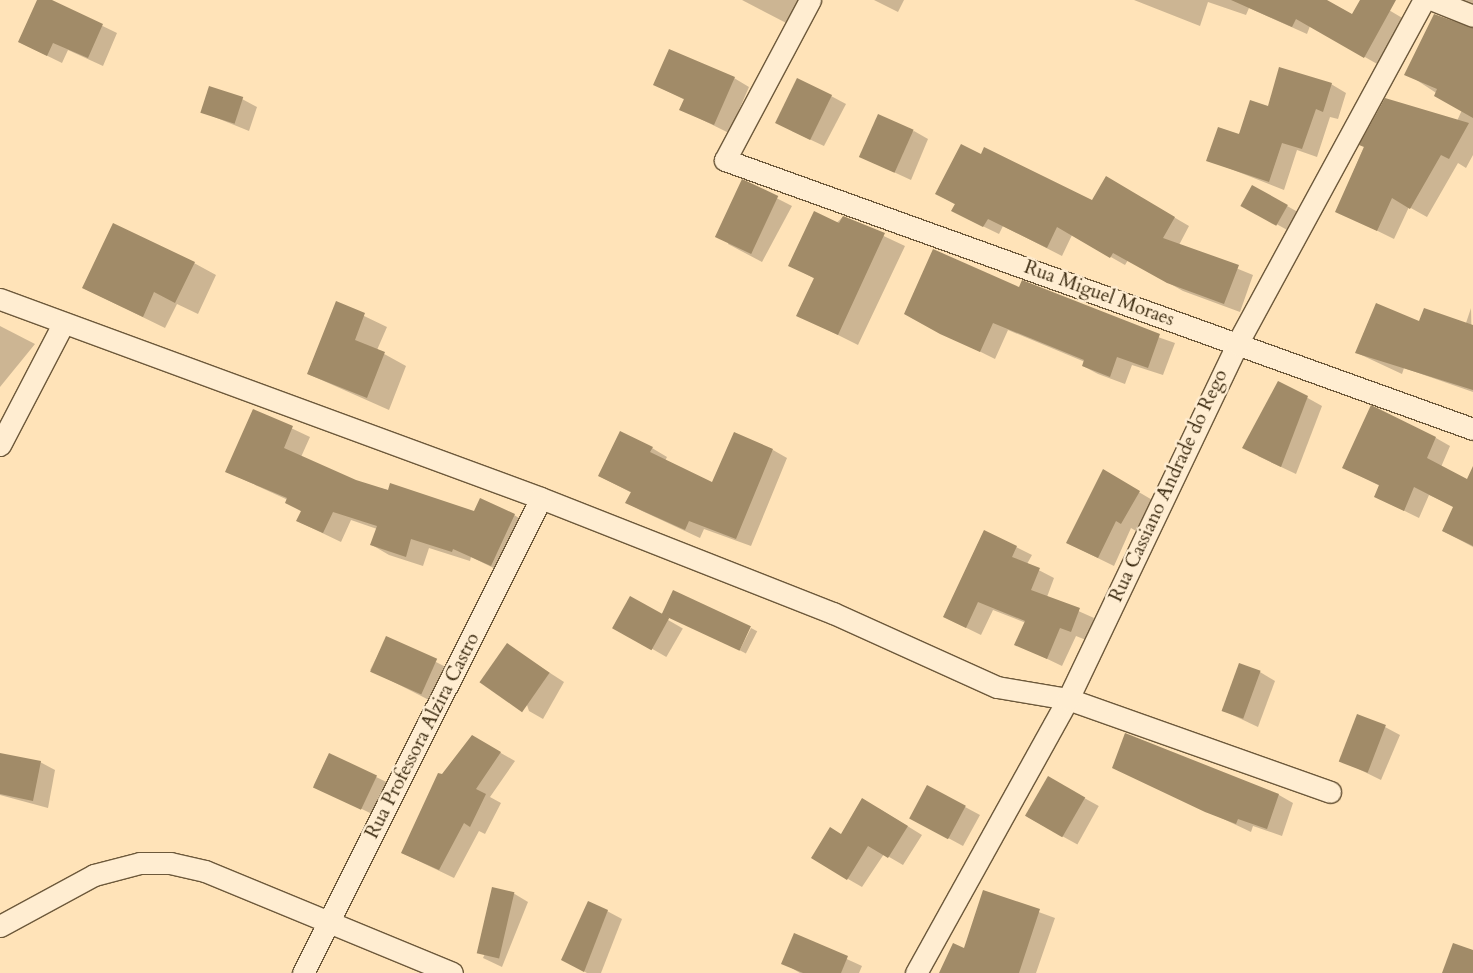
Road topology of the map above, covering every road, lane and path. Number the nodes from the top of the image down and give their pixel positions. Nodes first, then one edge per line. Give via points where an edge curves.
1 (810, 0) edge
2 (1424, 0) edge
3 (1433, 0) edge
4 (1473, 16) edge
5 (0, 299) edge
6 (63, 324) junction
7 (1237, 344) junction
8 (1473, 429) edge
9 (0, 445) edge
10 (541, 498) junction
11 (1068, 699) junction
12 (1330, 792) dead end
13 (327, 925) junction
14 (0, 926) edge
15 (303, 973) edge
16 (452, 973) edge
17 (916, 973) edge

1 - 7 street, Rua Miguel Moraes via 725,160
2 - 7 street, Rua Cassiano Andrade do Rego
3 - 4 street
5 - 6 street
6 - 9 street
6 - 10 street
7 - 8 street, Rua Miguel Moraes
7 - 11 street, Rua Cassiano Andrade do Rego
10 - 11 street via 833,613 997,687
10 - 13 street, Rua Professora Alzira Castro
11 - 12 street
11 - 17 street, Rua Cassiano Andrade do Rego
13 - 14 street via 205,871 170,863 140,863 94,875
13 - 15 street, Rua Professora Alzira Castro
13 - 16 street

